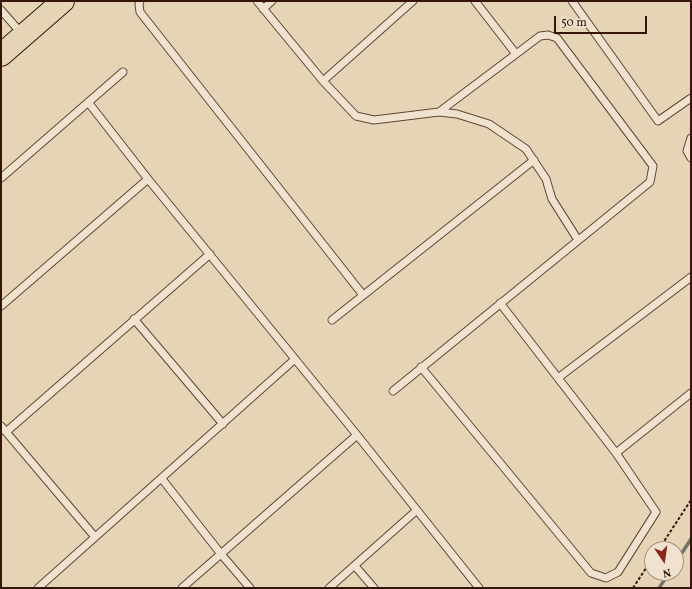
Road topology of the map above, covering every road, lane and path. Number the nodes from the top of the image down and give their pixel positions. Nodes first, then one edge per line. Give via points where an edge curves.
1 (63, 1) edge
2 (140, 1) edge
3 (257, 1) edge
4 (272, 1) edge
5 (413, 1) edge
6 (475, 1) edge
7 (572, 1) edge
8 (263, 9) junction
9 (1, 10) edge
10 (24, 35) junction
11 (516, 54) junction
12 (1, 55) edge
13 (123, 72) dead end
14 (323, 81) junction
15 (691, 98) edge
16 (88, 102) junction
17 (439, 112) junction
18 (691, 138) edge
19 (691, 158) edge
20 (534, 160) junction
21 (1, 178) edge
22 (148, 179) junction
23 (578, 240) junction
24 (210, 254) junction
25 (691, 278) edge
26 (363, 295) junction
27 (500, 303) junction
28 (1, 306) edge
29 (134, 318) junction
30 (332, 320) dead end
31 (295, 359) junction
32 (421, 367) junction
33 (558, 378) junction
34 (393, 391) dead end
35 (691, 393) edge
36 (223, 424) junction
37 (3, 429) edge
38 (357, 435) junction
39 (616, 453) junction
40 (162, 479) junction
41 (691, 500) edge
42 (417, 510) junction
43 (95, 537) junction
44 (664, 541) edge
45 (221, 554) junction
46 (355, 566) junction
47 (644, 571) edge
48 (38, 588) edge
49 (182, 588) edge
50 (250, 588) edge
51 (329, 588) edge
52 (374, 588) edge
53 (479, 588) edge
54 (633, 588) edge

1 - 10 main road
2 - 26 lane via 140,12
3 - 8 lane
4 - 8 lane
5 - 14 lane
6 - 11 lane
7 - 15 lane via 658,121
8 - 14 lane
9 - 10 lane
10 - 12 main road
11 - 17 lane
11 - 23 lane via 540,36 557,38 653,166 650,182
13 - 16 lane
14 - 17 lane via 356,116 374,120
16 - 21 lane
16 - 22 lane
17 - 20 lane via 457,114 489,124 526,149
18 - 19 lane via 687,152
20 - 23 lane via 546,179 552,199
20 - 26 lane
22 - 24 lane
22 - 28 lane
23 - 27 lane
24 - 29 lane
24 - 31 lane
25 - 33 lane
26 - 30 lane
27 - 32 lane
27 - 33 lane
29 - 36 lane
29 - 37 lane
31 - 36 lane
31 - 38 lane
32 - 34 lane
32 - 39 lane via 591,573 606,578 618,572 656,512
33 - 39 lane
35 - 39 lane
36 - 40 lane
37 - 43 lane
38 - 42 lane
38 - 45 lane
40 - 43 lane
40 - 45 lane
41 - 44 path
42 - 46 lane
42 - 53 lane
43 - 48 lane
45 - 49 lane
45 - 50 lane
46 - 51 lane
46 - 52 lane
47 - 54 path

